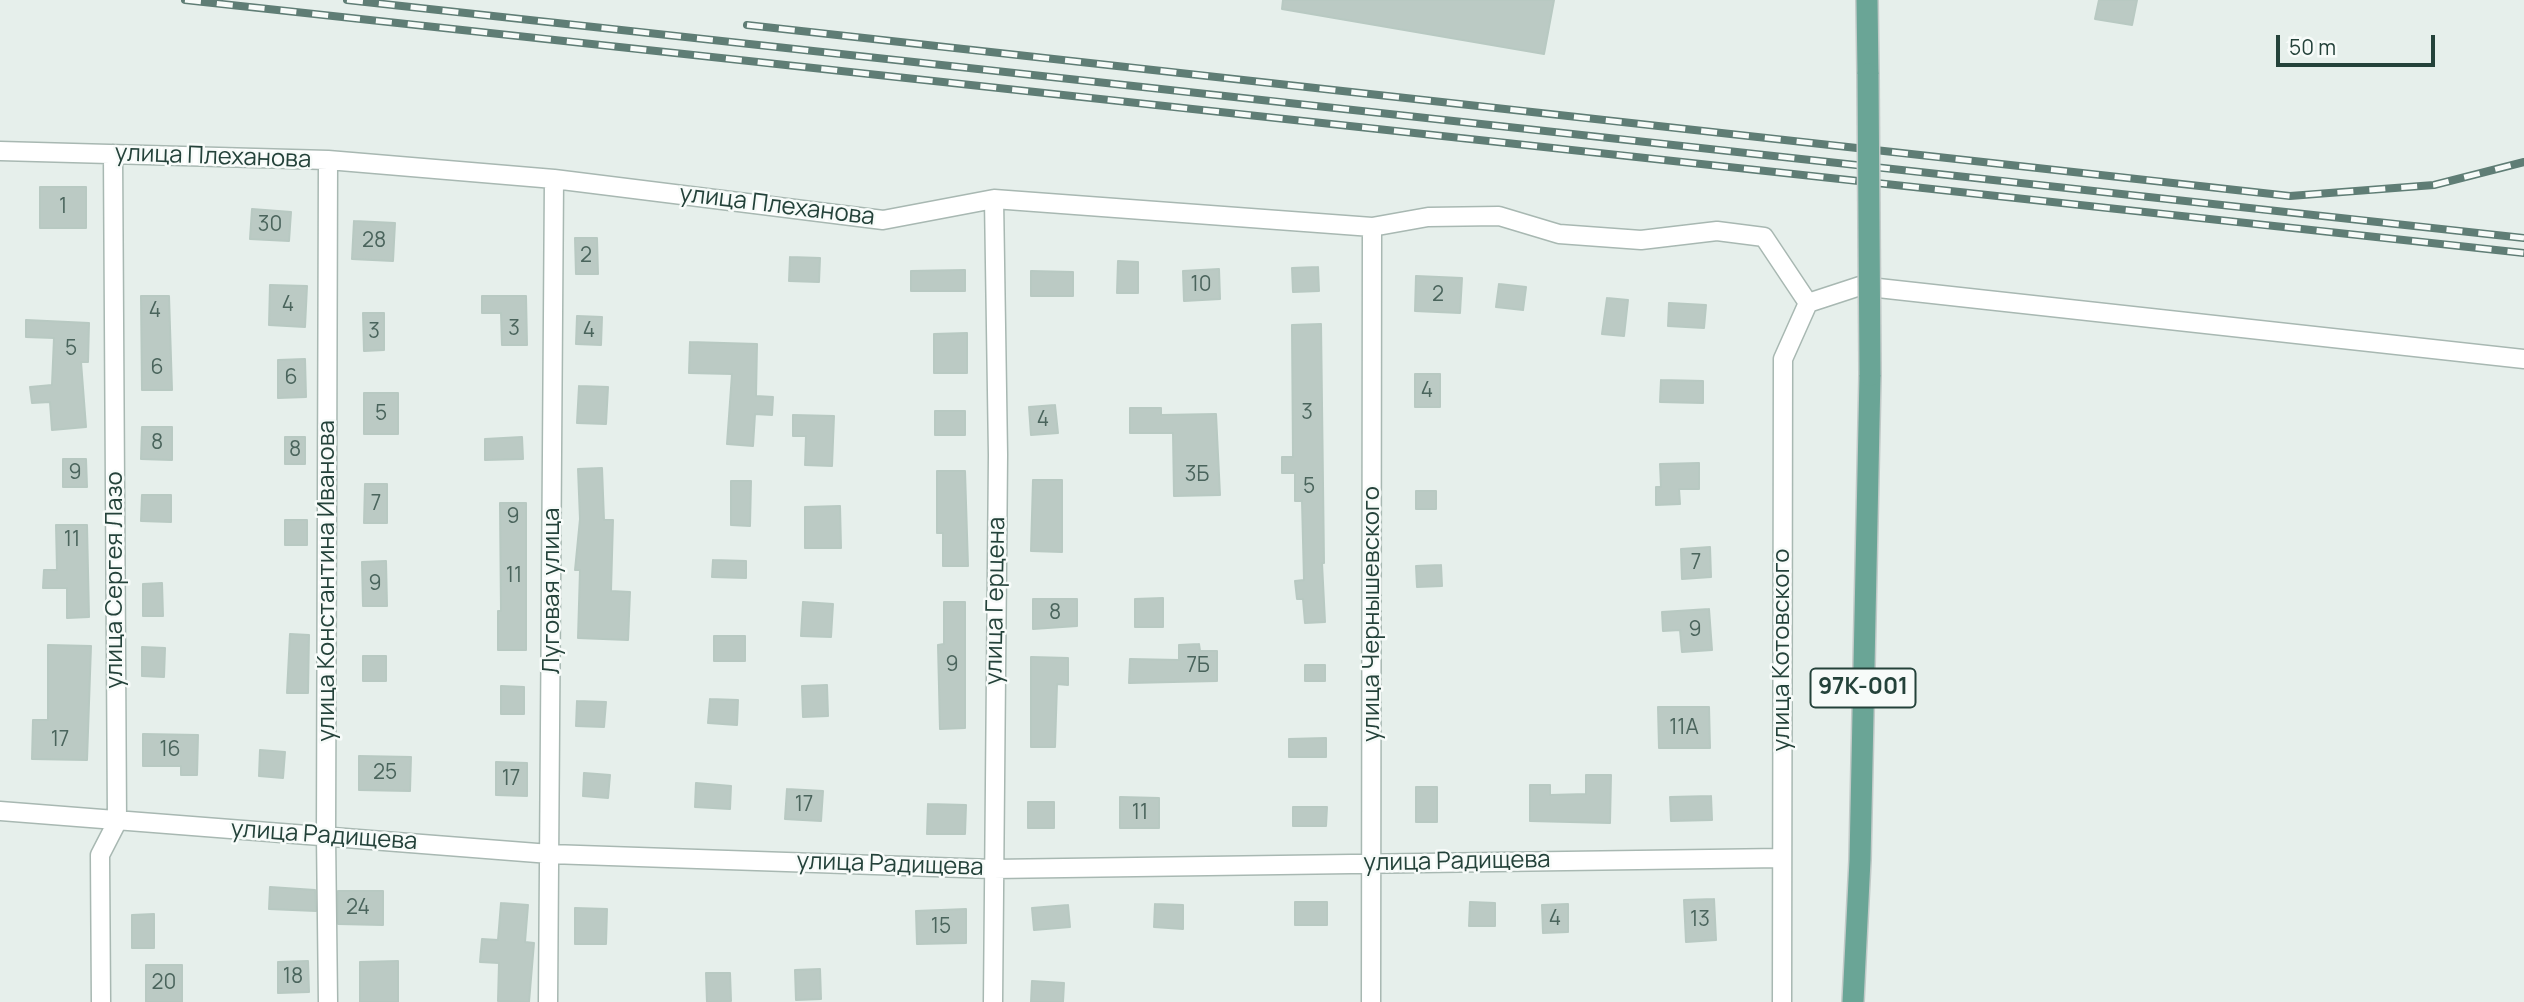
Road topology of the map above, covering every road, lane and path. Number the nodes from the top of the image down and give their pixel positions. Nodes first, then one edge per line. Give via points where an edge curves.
1 (1867, 0) edge
2 (0, 151) edge
3 (113, 154) junction
4 (328, 160) junction
5 (554, 179) junction
6 (994, 199) junction
7 (1372, 227) junction
8 (1808, 303) junction
9 (2524, 359) edge
10 (0, 811) edge
11 (117, 822) junction
12 (326, 836) junction
13 (550, 854) junction
14 (1781, 858) junction
15 (1372, 862) junction
16 (993, 869) junction
17 (101, 1002) edge
18 (328, 1002) edge
19 (548, 1002) edge
20 (993, 1002) edge
21 (1371, 1002) edge
22 (1782, 1002) edge
23 (1853, 1002) edge

1 - 23 main road, 97К-001, bridge via 1870,375
2 - 3 street, улица Плеханова
3 - 4 street, улица Плеханова
3 - 11 street, улица Сергея Лазо
4 - 5 street, улица Плеханова
4 - 12 street, улица Константина Иванова
5 - 6 street, улица Плеханова via 883,219
5 - 13 street, Луговая улица
6 - 7 street, улица Плеханова
6 - 16 street, улица Герцена via 998,455
7 - 8 street, улица Плеханова via 1428,217 1499,216 1559,234 1641,240 1717,231 1764,237
7 - 15 street, улица Чернышевского
8 - 9 street via 1860,286
8 - 14 street, улица Котовского via 1783,359
10 - 11 street, улица Радищева
11 - 12 street, улица Радищева
11 - 17 street, улица Сергея Лазо via 100,855
12 - 13 street, улица Радищева
12 - 18 street, улица Константина Иванова
13 - 16 street, улица Радищева
13 - 19 street, Луговая улица
14 - 15 street, улица Радищева
14 - 22 street, улица Котовского
15 - 16 street, улица Радищева
15 - 21 street, улица Чернышевского
16 - 20 street, улица Герцена

